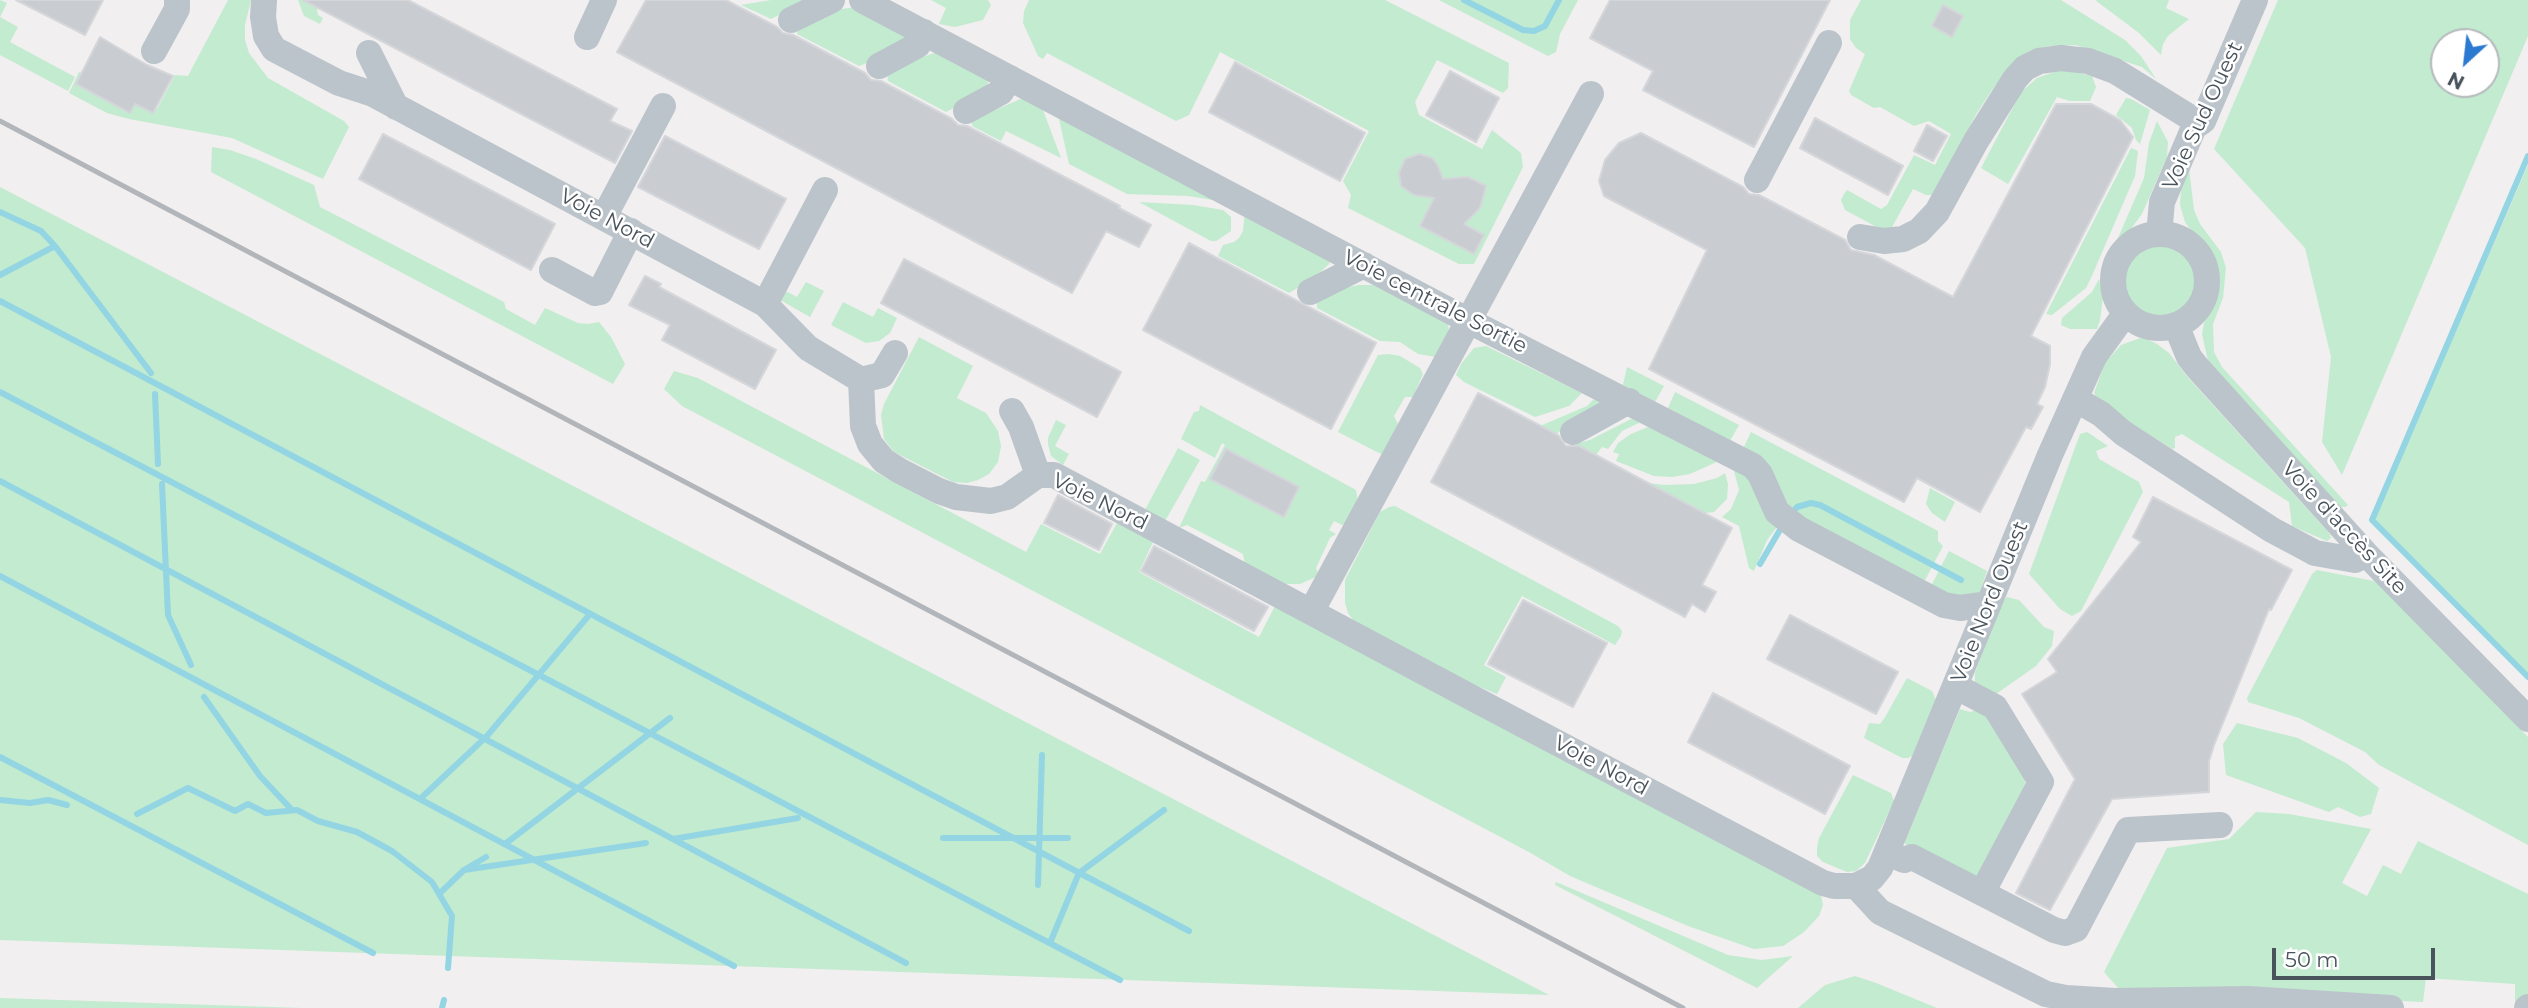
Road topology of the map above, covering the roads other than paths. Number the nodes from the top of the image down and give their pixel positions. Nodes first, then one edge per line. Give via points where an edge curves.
1 (177, 0) edge
2 (264, 0) edge
3 (604, 0) edge
4 (832, 0) edge
5 (862, 0) edge
6 (2241, 0) edge
7 (2255, 0) edge
8 (791, 20) dead end
9 (2236, 31) junction
10 (924, 32) junction
11 (587, 37) dead end
12 (1829, 43) dead end
13 (154, 51) dead end
14 (369, 52) dead end
15 (879, 66) dead end
16 (1010, 78) junction
17 (1591, 94) dead end
18 (663, 106) dead end
19 (396, 107) junction
20 (966, 111) dead end
21 (2192, 122) junction
22 (1757, 180) dead end
23 (825, 190) dead end
24 (604, 217) junction
25 (631, 231) junction
26 (2159, 234) junction
27 (1860, 237) dead end
28 (1364, 265) junction
29 (552, 270) dead end
30 (1310, 292) dead end
31 (765, 304) junction
32 (2126, 314) junction
33 (1467, 320) junction
34 (2176, 325) junction
35 (895, 353) dead end
36 (862, 380) junction
37 (2075, 399) junction
38 (1629, 401) junction
39 (1012, 411) dead end
40 (1573, 432) dead end
41 (1038, 475) junction
42 (2365, 553) junction
43 (1989, 604) junction
44 (1311, 612) junction
45 (1955, 686) junction
46 (2528, 719) edge
47 (2220, 825) dead end
48 (1887, 853) junction
49 (1856, 886) junction
50 (1982, 893) junction
51 (2391, 1008) edge

1 - 13 street via 177,9
2 - 19 street, Voie Nord via 266,36 274,49
3 - 11 street
4 - 8 street
5 - 10 street, Voie centrale Sortie
6 - 9 street via 2233,19
7 - 9 street, Voie Sud Ouest
9 - 21 street, Voie Sud Ouest via 2203,121
10 - 15 street via 918,45
10 - 16 street, Voie centrale Sortie
12 - 22 street
14 - 19 street
16 - 20 street via 1000,92
16 - 28 street, Voie centrale Sortie
17 - 33 street
18 - 24 street
19 - 24 street, Voie Nord
21 - 26 street, Voie Sud Ouest via 2162,202
21 - 27 street via 2115,71 2088,61 2039,61 2015,79 1937,212 1919,231 1903,240
23 - 31 street
24 - 25 street, Voie Nord
25 - 29 street via 600,292
25 - 31 street, Voie Nord
26 - 32 street via 2130,244 2114,269 2112,284
26 - 34 street via 2192,246 2204,266 2202,301
28 - 30 street
28 - 33 street, Voie centrale Sortie
31 - 36 street, Voie Nord via 808,348
32 - 34 street via 2148,326
32 - 37 street, Voie Nord Ouest via 2094,357
33 - 38 street, Voie centrale Sortie
33 - 44 street
34 - 42 street, Voie d'accès Site via 2196,366
35 - 36 street via 882,375
36 - 41 street, Voie Nord via 863,426 870,444 900,471 956,497 991,501 1007,497
37 - 42 street via 2315,553 2355,560
37 - 43 street, Voie Nord Ouest
38 - 40 street
38 - 43 street, Voie centrale Sortie via 1753,466 1777,512 1786,520 1944,604 1960,608
39 - 41 street
41 - 44 street, Voie Nord via 1054,475 1072,484
42 - 46 street, Voie d'accès Site
43 - 45 street, Voie Nord Ouest
44 - 49 street, Voie Nord via 1823,883
45 - 48 street, Voie Nord Ouest
45 - 50 street via 1995,707 2041,782
47 - 50 street via 2128,830 2076,929 2066,933
48 - 49 street, Voie Nord Ouest via 1877,874
48 - 50 street via 1905,860 1912,857
49 - 51 street via 1880,912 2046,994 2115,1001 2248,999

